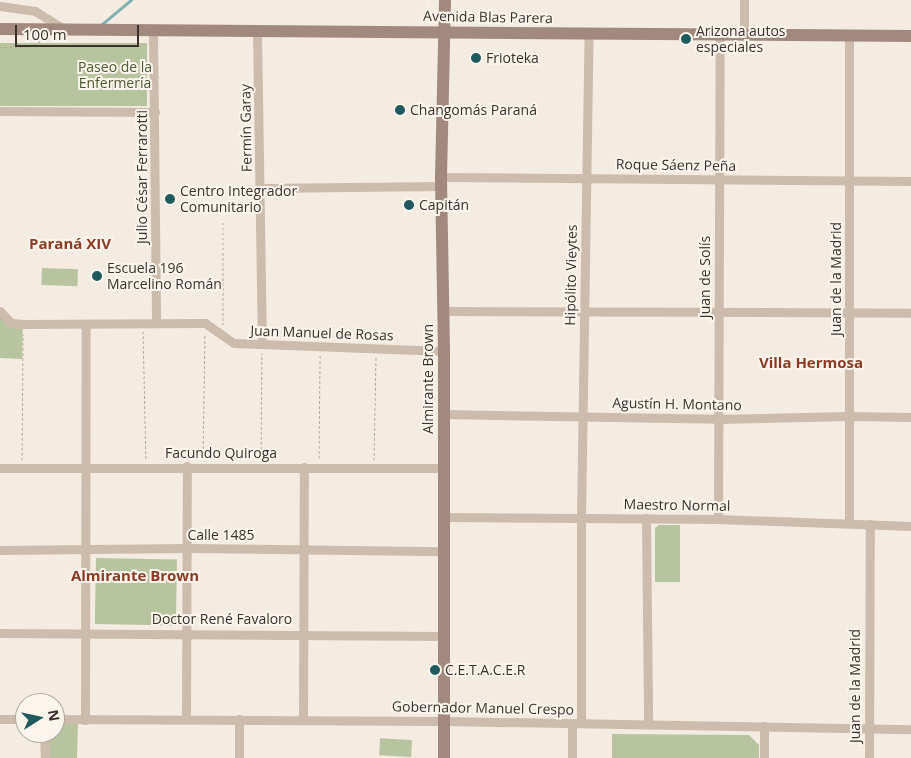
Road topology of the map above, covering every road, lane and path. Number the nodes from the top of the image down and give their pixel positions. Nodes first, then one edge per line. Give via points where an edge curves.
1 (445, 0) edge
2 (744, 0) edge
3 (0, 6) edge
4 (0, 29) edge
5 (64, 29) junction
6 (153, 30) junction
7 (257, 31) junction
8 (445, 32) junction
9 (589, 33) junction
10 (720, 35) junction
11 (744, 35) junction
12 (49, 36) dead end
13 (850, 36) junction
14 (911, 36) edge
15 (0, 47) edge
16 (0, 111) edge
17 (155, 112) junction
18 (587, 177) junction
19 (719, 179) junction
20 (850, 181) junction
21 (911, 181) edge
22 (441, 182) junction
23 (261, 188) junction
24 (223, 220) dead end
25 (0, 311) edge
26 (443, 311) junction
27 (584, 312) junction
28 (718, 313) junction
29 (849, 313) junction
30 (911, 313) edge
31 (143, 323) junction
32 (156, 323) junction
33 (205, 323) junction
34 (23, 324) junction
35 (86, 325) junction
36 (222, 336) junction
37 (262, 344) junction
38 (320, 347) junction
39 (376, 349) junction
40 (444, 351) junction
41 (444, 414) junction
42 (849, 416) junction
43 (583, 417) junction
44 (911, 417) edge
45 (718, 420) junction
46 (187, 466) junction
47 (203, 466) junction
48 (146, 467) junction
49 (261, 467) junction
50 (304, 467) junction
51 (319, 467) junction
52 (0, 468) edge
53 (22, 468) junction
54 (86, 468) junction
55 (374, 468) junction
56 (442, 468) junction
57 (442, 517) junction
58 (581, 518) junction
59 (646, 518) junction
60 (718, 519) junction
61 (849, 523) junction
62 (870, 524) junction
63 (911, 526) edge
64 (187, 548) junction
65 (0, 550) edge
66 (86, 550) junction
67 (303, 550) junction
68 (443, 551) junction
69 (186, 632) junction
70 (0, 633) edge
71 (85, 633) junction
72 (303, 634) junction
73 (443, 636) junction
74 (186, 718) junction
75 (0, 719) edge
76 (15, 719) edge
77 (65, 719) edge
78 (239, 719) junction
79 (85, 720) junction
80 (303, 720) junction
81 (444, 721) junction
82 (576, 724) junction
83 (648, 724) junction
84 (764, 726) junction
85 (868, 728) junction
86 (911, 729) edge
87 (44, 743) edge
88 (44, 758) edge
89 (239, 758) edge
90 (444, 758) edge
91 (572, 758) edge
92 (764, 758) edge
93 (869, 758) edge

1 - 8 main road, Almirante Brown
2 - 11 street
3 - 5 street via 35,11
4 - 5 main road, Avenida Blas Parera
5 - 6 main road, Avenida Blas Parera
6 - 7 main road, Avenida Blas Parera
6 - 17 street, Julio César Ferrarotti
7 - 8 main road, Avenida Blas Parera
7 - 23 street, Fermín Garay
8 - 9 main road, Avenida Blas Parera
8 - 22 main road, Almirante Brown
9 - 10 main road, Avenida Blas Parera
9 - 18 street, Hipólito Vieytes
10 - 11 main road, Avenida Blas Parera
10 - 19 street, Juan de Solís
11 - 13 main road, Avenida Blas Parera
12 - 15 path via 34,45
13 - 14 main road, Avenida Blas Parera
13 - 20 street, Juan de la Madrid
16 - 17 street
17 - 32 street, Julio César Ferrarotti
18 - 19 street, Roque Sáenz Peña
18 - 22 street, Roque Sáenz Peña
18 - 27 street, Hipólito Vieytes
19 - 20 street, Roque Sáenz Peña
19 - 28 street, Juan de Solís
20 - 21 street, Roque Sáenz Peña
20 - 29 street, Juan de la Madrid
22 - 23 street, Roque Sáenz Peña
22 - 26 main road, Almirante Brown
23 - 37 street, Fermín Garay
24 - 36 path
25 - 34 street via 11,323
26 - 27 street
26 - 40 main road, Almirante Brown
27 - 28 street
27 - 43 street, Hipólito Vieytes
28 - 29 street
28 - 45 street, Juan de Solís
29 - 30 street
29 - 42 street, Juan de la Madrid
31 - 32 street
31 - 35 street
31 - 48 path
32 - 33 street
33 - 36 street, Juan Manuel de Rosas
33 - 47 path
34 - 35 street
34 - 53 path
35 - 54 street
36 - 37 street, Juan Manuel de Rosas via 234,343
37 - 38 street, Juan Manuel de Rosas
37 - 49 path
38 - 39 street, Juan Manuel de Rosas
38 - 51 path
39 - 40 street, Juan Manuel de Rosas
39 - 55 path
40 - 41 main road, Almirante Brown
41 - 43 street, Agustín H. Montano
41 - 56 main road, Almirante Brown
42 - 44 street, Agustín H. Montano
42 - 45 street, Agustín H. Montano
42 - 61 street, Juan de la Madrid
43 - 45 street, Agustín H. Montano
43 - 58 street, Hipólito Vieytes
45 - 60 street, Juan de Solís
46 - 47 street, Facundo Quiroga
46 - 48 street, Facundo Quiroga
46 - 64 street
47 - 49 street, Facundo Quiroga
48 - 54 street, Facundo Quiroga
49 - 50 street, Facundo Quiroga
50 - 51 street, Facundo Quiroga
50 - 67 street
51 - 55 street, Facundo Quiroga
52 - 53 street, Facundo Quiroga
53 - 54 street, Facundo Quiroga
54 - 66 street
55 - 56 street, Facundo Quiroga
56 - 57 main road, Almirante Brown
57 - 58 street, Maestro Normal
57 - 68 main road, Almirante Brown
58 - 59 street, Maestro Normal
58 - 82 street, Hipólito Vieytes
59 - 60 street, Maestro Normal
59 - 83 street
60 - 61 street, Maestro Normal
61 - 62 street, Maestro Normal
62 - 63 street, Maestro Normal
62 - 85 street, Juan de la Madrid
64 - 66 street, Calle 1485
64 - 67 street, Calle 1485
64 - 69 street
65 - 66 street, Calle 1485
66 - 71 street
67 - 68 street, Calle 1485
67 - 72 street
68 - 73 main road, Almirante Brown
69 - 71 street, Doctor René Favaloro
69 - 72 street, Doctor René Favaloro
69 - 74 street
70 - 71 street, Doctor René Favaloro
71 - 79 street
72 - 73 street, Doctor René Favaloro
72 - 80 street
73 - 81 main road, Almirante Brown
74 - 78 street, Gobernador Manuel Crespo
74 - 79 street, Gobernador Manuel Crespo
75 - 76 street
77 - 79 street, Gobernador Manuel Crespo
78 - 80 street, Gobernador Manuel Crespo
78 - 89 street
80 - 81 street, Gobernador Manuel Crespo
81 - 82 street, Gobernador Manuel Crespo
81 - 90 main road, Almirante Brown
82 - 83 street, Gobernador Manuel Crespo
82 - 91 street, Hipólito Vieytes
83 - 84 street, Gobernador Manuel Crespo
84 - 85 street, Gobernador Manuel Crespo
84 - 92 street
85 - 86 street, Gobernador Manuel Crespo
85 - 93 street, Juan de la Madrid
87 - 88 street

